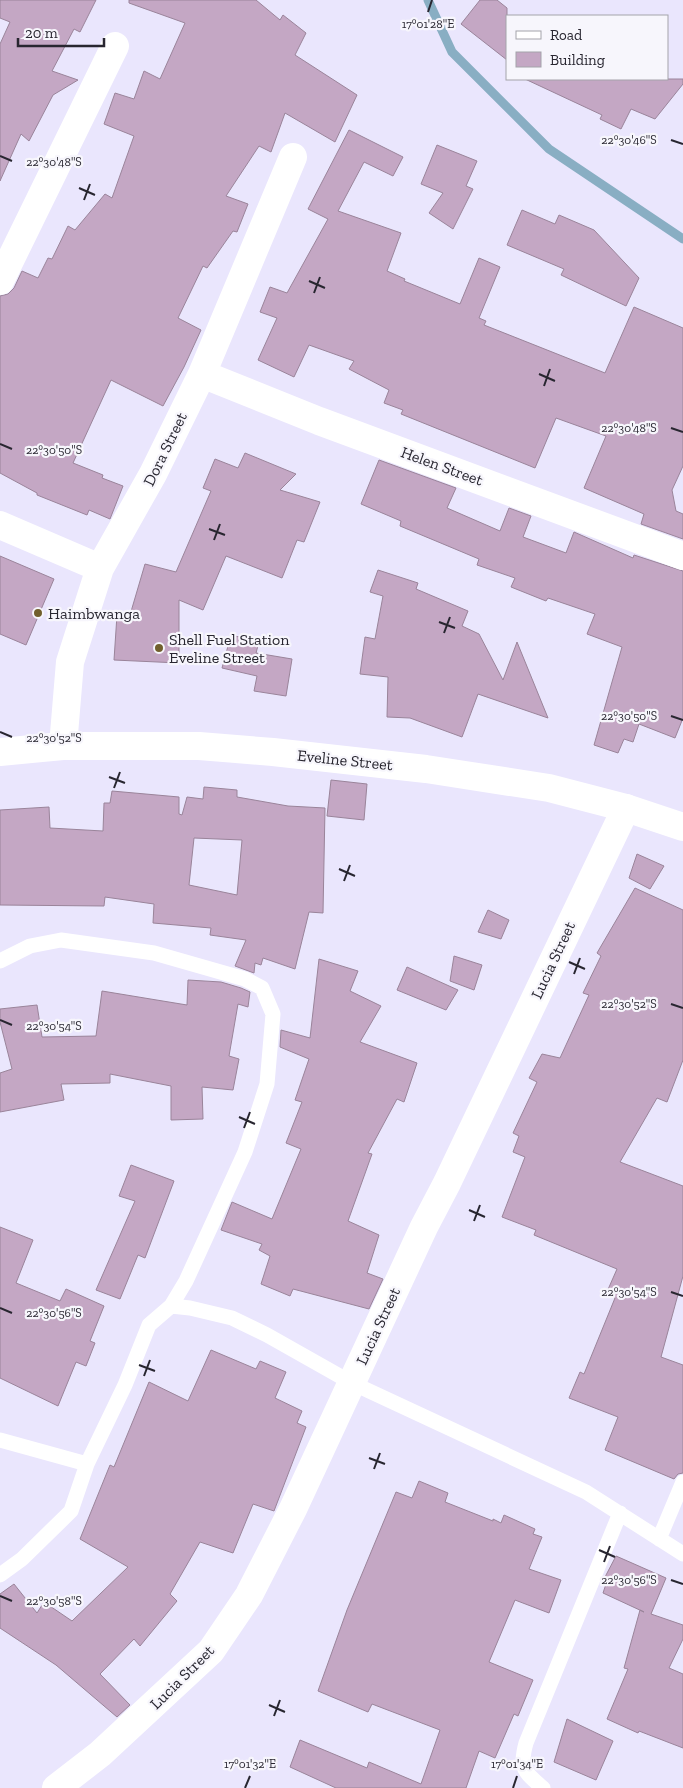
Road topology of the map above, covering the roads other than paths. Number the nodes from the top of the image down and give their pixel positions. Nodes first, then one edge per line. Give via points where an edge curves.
1 (114, 46) dead end
2 (293, 156) dead end
3 (0, 281) edge
4 (202, 374) junction
5 (0, 525) edge
6 (683, 556) edge
7 (100, 568) junction
8 (63, 746) junction
9 (0, 752) edge
10 (626, 808) junction
11 (683, 827) edge
12 (0, 961) edge
13 (171, 1306) junction
14 (352, 1383) junction
15 (0, 1440) edge
16 (87, 1464) junction
17 (683, 1482) edge
18 (620, 1513) junction
19 (659, 1539) junction
20 (683, 1554) edge
21 (0, 1575) edge
22 (56, 1788) edge
23 (543, 1788) edge

1 - 3 street
2 - 4 street, Dora Street
4 - 6 street, Helen Street via 319,421
4 - 7 street, Dora Street via 153,474
5 - 7 street
7 - 8 street, Dora Street via 70,662
8 - 9 street, Eveline Street
8 - 10 street, Eveline Street via 199,746 273,752 490,778 549,788
10 - 11 street, Eveline Street
10 - 14 street, Lucia Street
12 - 13 lane via 30,946 61,940 154,953 245,979 262,988 273,1014 267,1084 246,1152 186,1281
13 - 14 lane via 232,1318
13 - 16 lane via 150,1325
14 - 18 lane via 586,1492
14 - 22 street, Lucia Street via 249,1595 211,1652 100,1754
15 - 16 lane
16 - 21 lane via 71,1511 22,1559
17 - 19 lane
18 - 19 lane
18 - 23 lane via 522,1757 527,1774
19 - 20 lane

